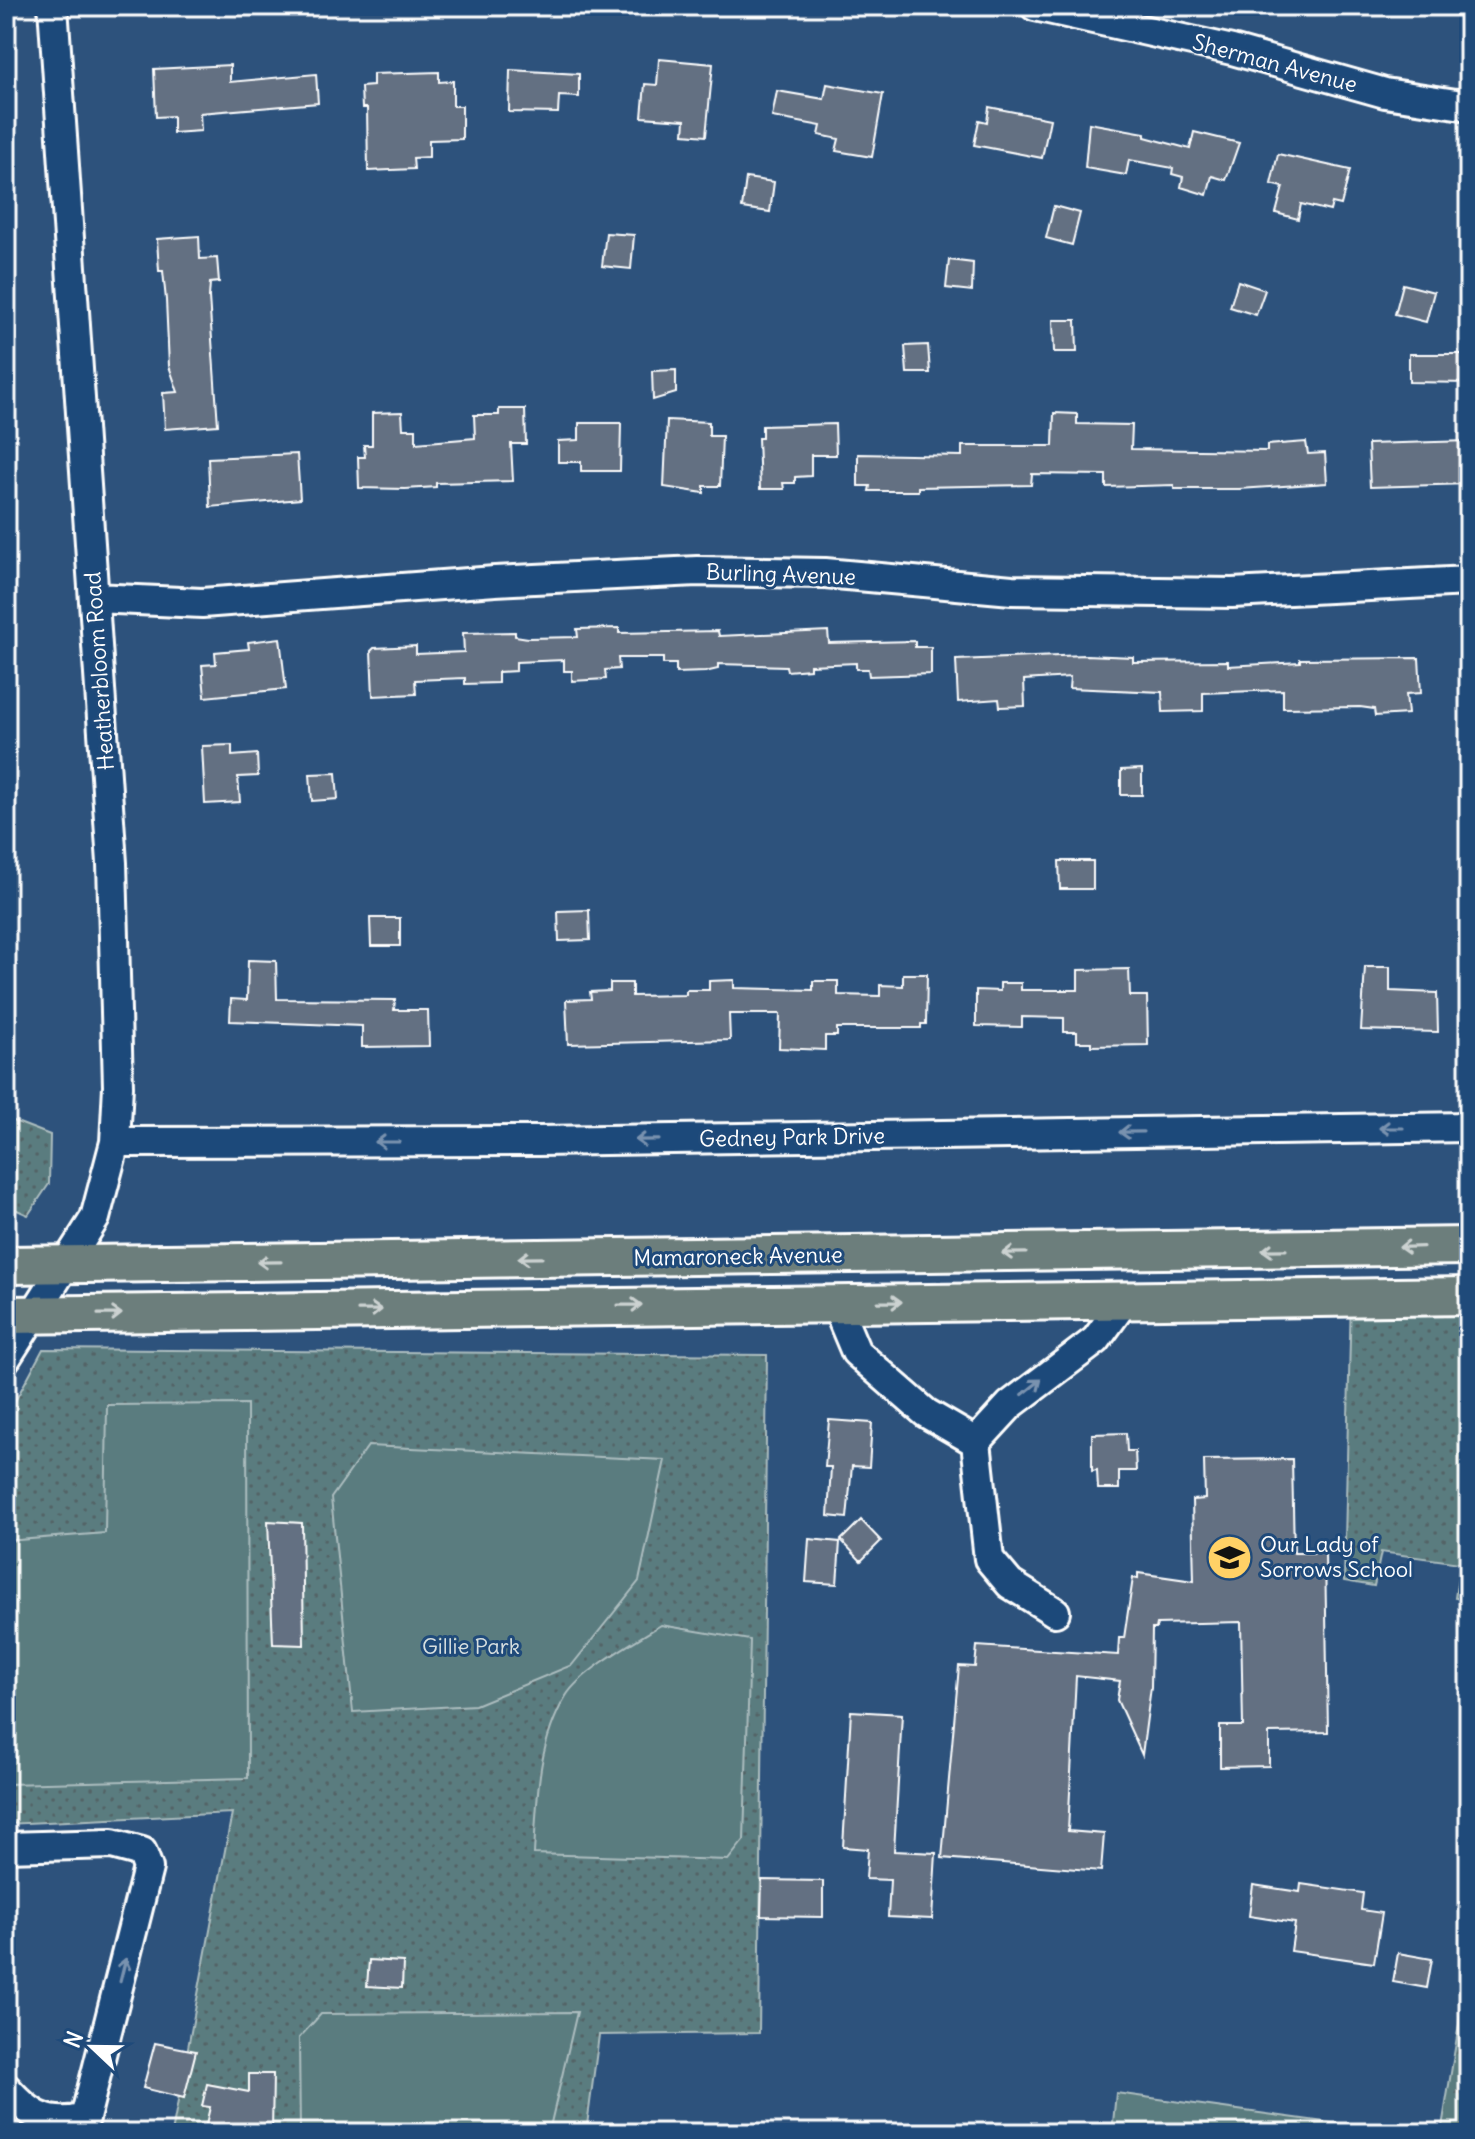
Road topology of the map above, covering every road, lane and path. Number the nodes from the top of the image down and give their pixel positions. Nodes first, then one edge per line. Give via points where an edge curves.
1 (53, 6) edge
2 (1035, 6) edge
3 (1469, 106) edge
4 (1469, 581) edge
5 (94, 598) junction
6 (1469, 1127) edge
7 (115, 1142) junction
8 (1469, 1246) edge
9 (6, 1265) edge
10 (64, 1265) junction
11 (1469, 1296) edge
12 (1125, 1300) junction
13 (835, 1302) junction
14 (19, 1315) edge
15 (6, 1358) edge
16 (976, 1442) junction
17 (1055, 1612) dead end
18 (6, 1847) edge
19 (6, 2088) edge

1 - 5 street, Heatherbloom Road
2 - 3 street, Sherman Avenue via 1232,50 1385,93
4 - 5 street, Burling Avenue via 1232,593 1012,590 825,573 697,571 202,603
5 - 7 street, Heatherbloom Road via 112,863
6 -> 7 street, Gedney Park Drive via 523,1142
7 - 10 street, Heatherbloom Road via 95,1218
8 -> 10 main road, Mamaroneck Avenue
9 - 10 main road, Mamaroneck Avenue
10 - 14 street, Heatherbloom Road
11 - 12 main road
13 -> 12 main road
16 -> 12 street via 1010,1405 1096,1340
14 -> 13 main road
13 - 16 street via 856,1352 926,1413
14 - 15 street, Heatherbloom Road
16 - 17 street via 989,1559 1010,1584
19 -> 18 street via 28,2112 65,2124 85,2118 148,1868 142,1852 112,1844

